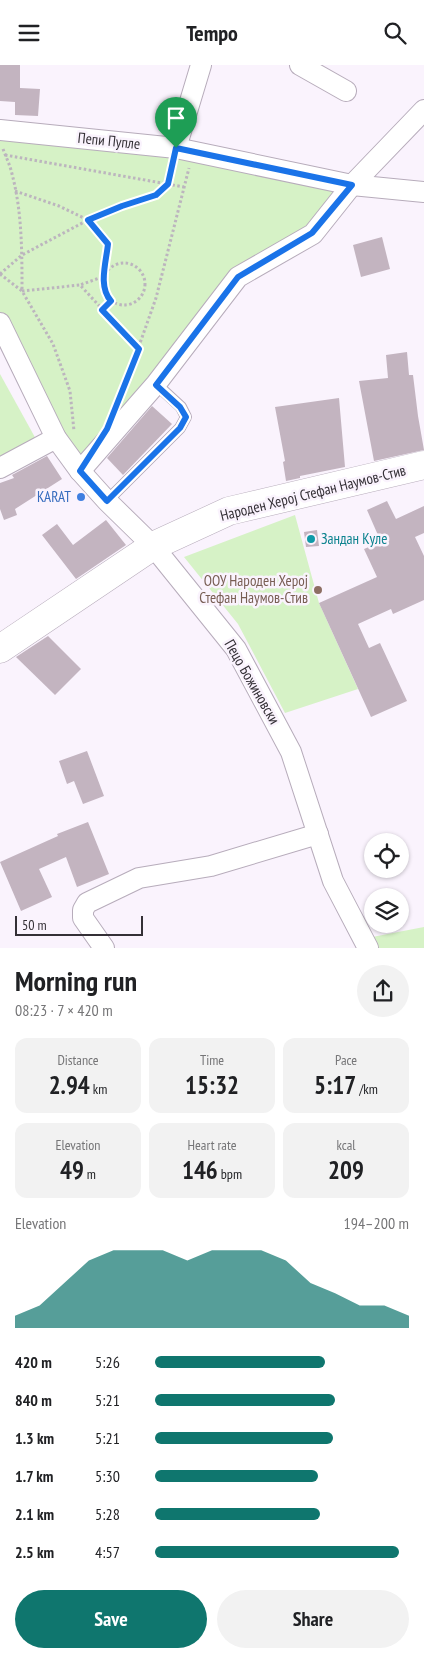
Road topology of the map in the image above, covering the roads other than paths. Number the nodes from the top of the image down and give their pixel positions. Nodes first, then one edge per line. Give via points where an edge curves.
1 (201, 65) edge
2 (300, 65) edge
3 (346, 91) dead end
4 (424, 109) edge
5 (0, 130) edge
6 (184, 150) junction
7 (352, 185) junction
8 (424, 191) edge
9 (0, 323) edge
10 (156, 385) junction
11 (65, 436) junction
12 (424, 465) edge
13 (0, 469) edge
14 (80, 471) junction
15 (107, 501) junction
16 (154, 546) junction
17 (0, 649) edge
18 (318, 834) junction
19 (104, 948) edge
20 (368, 948) edge

1 - 6 street
2 - 3 street
4 - 7 street
5 - 6 street, Пепи Пупле
6 - 7 street, Пепи Пупле
7 - 8 street, Пепи Пупле
7 - 10 street via 312,233 238,277
9 - 11 street, Пецо Божиновски
10 - 14 street
10 - 15 lane via 186,417 180,428
11 - 13 street
11 - 14 street, Пецо Божиновски
12 - 16 street, Народен Херој Стефан Наумов-Стив via 228,511
14 - 15 street, Пецо Божиновски
15 - 16 street, Пецо Божиновски
16 - 17 street, Народен Херој Стефан Наумов-Стив
16 - 18 street, Пецо Божиновски via 236,649 291,752
18 - 19 street via 211,867 139,877 87,903 83,918
18 - 20 street, Пецо Божиновски via 333,881

